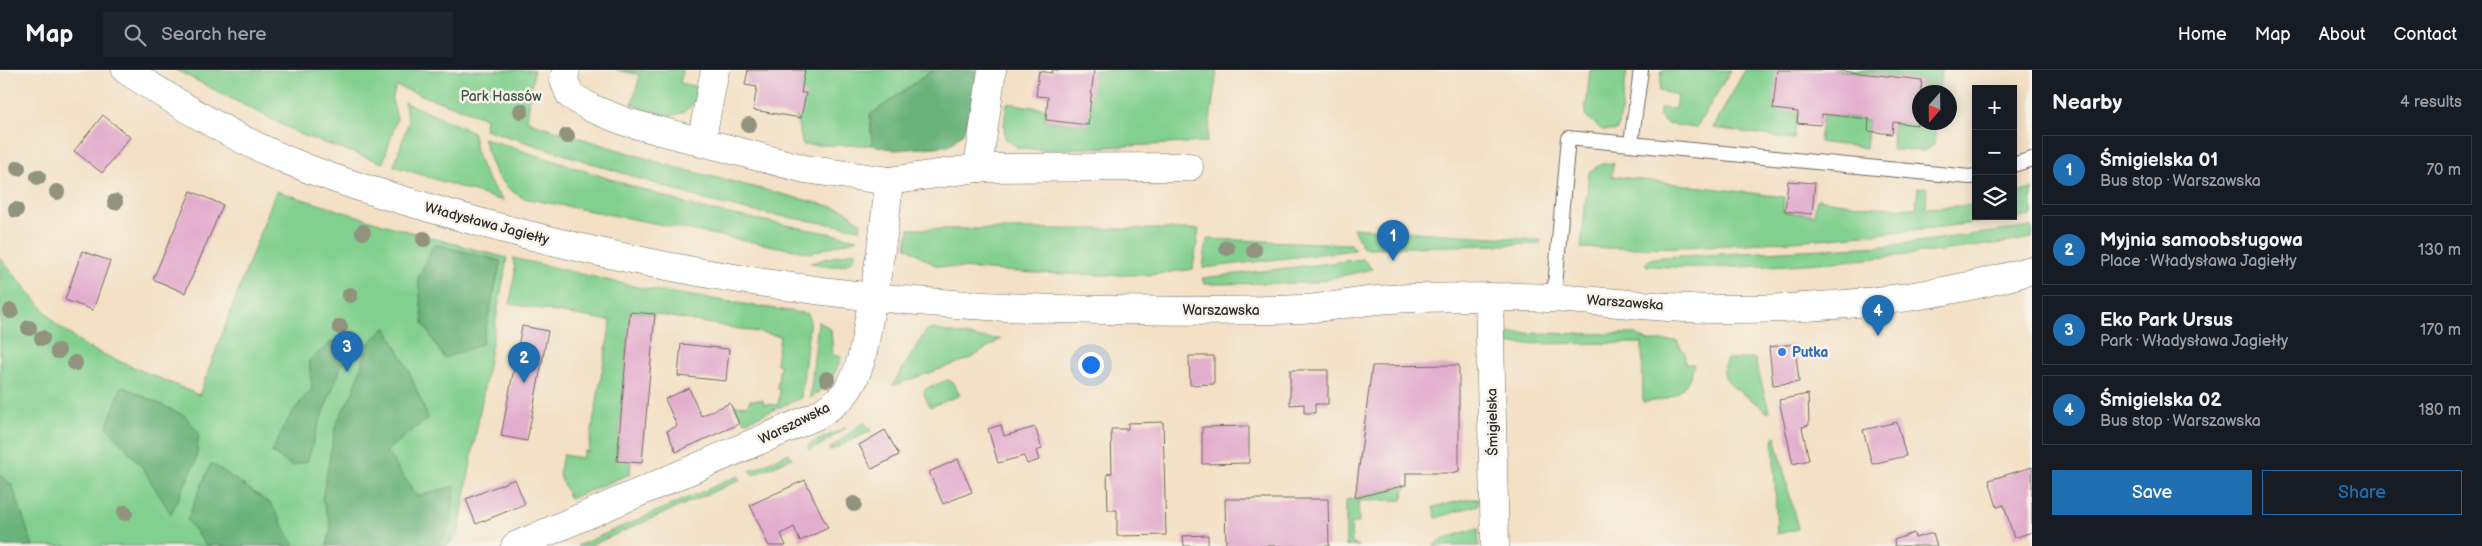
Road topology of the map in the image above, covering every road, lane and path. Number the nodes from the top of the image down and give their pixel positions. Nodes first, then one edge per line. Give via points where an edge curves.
1 (126, 70) edge
2 (566, 70) edge
3 (715, 70) edge
4 (992, 70) edge
5 (1641, 70) edge
6 (700, 143) junction
7 (1631, 143) junction
8 (2032, 160) edge
9 (2017, 164) edge
10 (1189, 167) dead end
11 (978, 168) junction
12 (1972, 177) edge
13 (889, 180) junction
14 (2032, 270) edge
15 (874, 296) junction
16 (1554, 297) junction
17 (1489, 298) junction
18 (515, 546) edge
19 (1495, 546) edge

1 - 15 street, Władysława Jagiełły via 187,110 272,154 384,194 489,225 597,251 758,281
2 - 6 street via 564,80 570,95 591,108 626,122
3 - 6 street
4 - 11 street
5 - 7 lane
6 - 13 street via 805,169
7 - 12 lane
7 - 16 lane via 1568,138
8 - 9 lane
10 - 11 street
11 - 13 street
13 - 15 street
14 - 16 street, Warszawska via 1925,295 1806,306 1709,309
15 - 17 street, Warszawska via 1102,310 1305,309 1380,300
15 - 18 street, Warszawska via 865,345 855,376 846,392 832,406 816,416
16 - 17 street, Warszawska
17 - 19 street, Śmigielska

